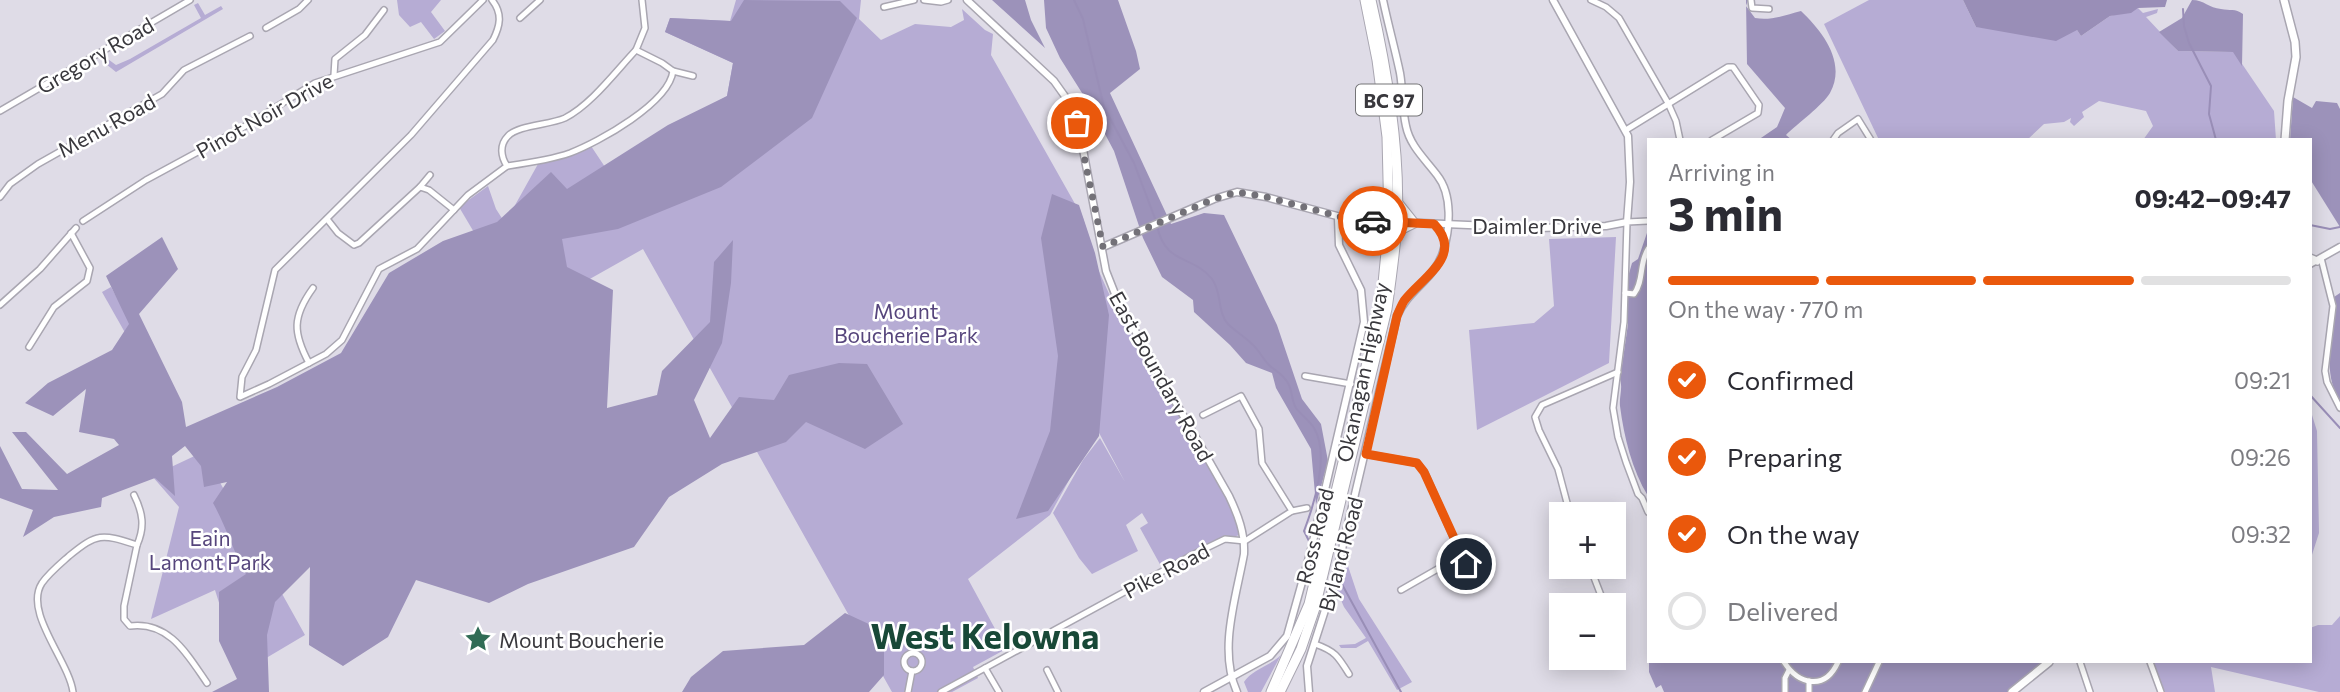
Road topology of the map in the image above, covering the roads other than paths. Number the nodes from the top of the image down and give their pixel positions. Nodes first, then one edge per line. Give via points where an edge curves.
1 (190, 0) edge
2 (308, 0) edge
3 (483, 0) edge
4 (492, 0) edge
5 (540, 0) edge
6 (642, 0) edge
7 (914, 0) edge
8 (924, 0) edge
9 (948, 0) edge
10 (967, 0) edge
11 (1365, 0) edge
12 (1371, 0) edge
13 (1383, 0) edge
14 (1553, 0) edge
15 (1591, 0) edge
16 (1751, 0) edge
17 (2284, 0) edge
18 (884, 6) dead end
19 (1769, 9) dead end
20 (384, 10) dead end
21 (520, 18) dead end
22 (266, 28) dead end
23 (250, 36) dead end
24 (636, 50) junction
25 (673, 71) junction
26 (334, 75) junction
27 (693, 76) dead end
28 (1668, 103) junction
29 (0, 111) edge
30 (1626, 130) junction
31 (1680, 138) edge
32 (1715, 138) edge
33 (1834, 138) edge
34 (1870, 138) edge
35 (2285, 138) edge
36 (507, 166) junction
37 (430, 175) dead end
38 (420, 187) junction
39 (0, 197) edge
40 (1393, 198) junction
41 (454, 210) junction
42 (1338, 217) junction
43 (327, 219) junction
44 (83, 221) dead end
45 (1370, 221) junction
46 (1647, 221) edge
47 (1393, 222) junction
48 (1627, 222) junction
49 (1414, 223) junction
50 (1434, 224) junction
51 (1447, 225) junction
52 (1391, 239) junction
53 (1445, 244) junction
54 (1103, 247) junction
55 (2340, 247) edge
56 (1647, 251) edge
57 (2314, 260) edge
58 (313, 288) dead end
59 (1625, 293) junction
60 (0, 304) edge
61 (29, 347) dead end
62 (309, 363) junction
63 (1618, 372) junction
64 (1305, 376) dead end
65 (1351, 384) junction
66 (2340, 408) edge
67 (1203, 415) dead end
68 (1366, 454) junction
69 (134, 495) dead end
70 (1567, 502) edge
71 (1307, 508) dead end
72 (1647, 510) edge
73 (1292, 511) junction
74 (1245, 541) junction
75 (137, 545) junction
76 (1320, 555) junction
77 (1462, 555) junction
78 (1468, 571) dead end
79 (1401, 590) dead end
80 (1315, 643) junction
81 (1785, 663) edge
82 (1837, 663) edge
83 (1879, 663) edge
84 (2048, 663) edge
85 (2080, 663) edge
86 (2150, 663) edge
87 (985, 668) junction
88 (1047, 670) dead end
89 (1790, 670) junction
90 (912, 671) dead end
91 (1349, 674) dead end
92 (1231, 678) junction
93 (1809, 681) junction
94 (207, 683) dead end
95 (942, 691) edge
96 (74, 692) edge
97 (908, 692) edge
98 (999, 692) edge
99 (1058, 692) edge
100 (1205, 692) edge
101 (1237, 692) edge
102 (1271, 692) edge
103 (1280, 692) edge
104 (1309, 692) edge
105 (1785, 692) edge
106 (1810, 692) edge
107 (1865, 692) edge
108 (2012, 692) edge
109 (2090, 692) edge
110 (2161, 692) edge

1 - 29 street, Gregory Road
2 - 22 street
3 - 26 street, Pinot Noir Drive via 440,42
4 - 43 street via 500,25 493,40 411,135
5 - 21 street
6 - 24 street via 645,28
7 - 18 street
8 - 9 street
10 - 54 street, East Boundary Road via 1054,81 1069,102
11 - 40 highway, Okanagan Highway / BC 97
12 - 40 highway, Okanagan Highway / BC 97 via 1383,51 1394,140
13 - 51 street, Byland Road via 1406,127 1417,151 1443,184
14 - 30 street
15 - 28 street via 1619,18
16 - 19 street via 1752,8
17 - 35 main road via 2295,42
20 - 26 street via 365,35 335,59
23 - 39 street, Menu Road via 184,70 162,94 38,164
24 - 25 street
24 - 36 street via 566,117 507,136 502,158
25 - 27 street
25 - 36 street via 659,97 600,139 570,153
26 - 44 street, Pinot Noir Drive via 146,180
28 - 30 street
28 - 31 street
28 - 32 street via 1733,67 1759,105 1758,113
30 - 48 street
33 - 34 street via 1858,119
36 - 41 street
37 - 38 street
38 - 41 street
38 - 43 street via 354,245
40 - 45 highway
40 - 47 highway, Okanagan Highway / BC 97
40 - 49 highway
41 - 62 street via 417,248 379,269 342,340
42 - 45 street, Daimler Drive
42 - 54 street, Daimler Drive via 1237,192
42 - 65 street, Ross Road via 1339,245 1361,290 1364,322
43 - 62 street via 275,270 240,397
45 - 47 street, Daimler Drive
45 - 52 highway
46 - 48 street, Daimler Drive
47 - 49 street, Daimler Drive
47 - 52 highway, Okanagan Highway / BC 97
48 - 51 street, Daimler Drive via 1538,228
48 - 59 street
49 - 50 street, Daimler Drive
49 - 52 highway
50 - 51 street, Daimler Drive
50 - 53 street
51 - 53 street, Byland Road
52 - 76 highway, Okanagan Highway / BC 97 via 1381,304
53 - 68 street, Byland Road via 1435,269 1397,316
54 - 74 street, East Boundary Road via 1117,299 1229,496
55 - 57 street
56 - 59 street via 1639,288 1634,294
57 - 66 street via 2333,306 2325,371
58 - 62 street via 303,301 296,331
59 - 63 street
60 - 61 street via 40,269 74,230 90,268 87,281 54,307
63 - 70 street via 1542,405 1535,417
63 - 72 street via 1613,408 1618,437
64 - 65 street
65 - 76 street, Ross Road
67 - 73 street via 1241,396 1259,429 1262,463
68 - 77 street via 1417,463
68 - 80 street, Byland Road
69 - 75 street via 143,524
71 - 73 street
73 - 74 street
74 - 87 street, Pike Road via 1216,543
74 - 92 street via 1229,636
75 - 94 street via 124,618 130,626 160,629 177,642
75 - 96 street via 106,536 94,538 41,584 37,598 40,617
76 - 92 street, Ross Road via 1287,636 1270,656
76 - 102 highway, Okanagan Highway / BC 97 via 1310,604
76 - 103 highway, Okanagan Highway / BC 97 via 1315,608
77 - 78 street
77 - 79 street
80 - 91 street via 1338,656
80 - 104 street, Byland Road via 1307,666
81 - 89 street
82 - 93 street via 1821,681
83 - 107 street
84 - 108 main road
85 - 109 street
86 - 110 street
87 - 95 street, Pike Road
87 - 98 street
88 - 99 street
89 - 93 street
89 - 105 street
90 - 97 street
92 - 100 street, Ross Road
92 - 101 street
93 - 106 street

